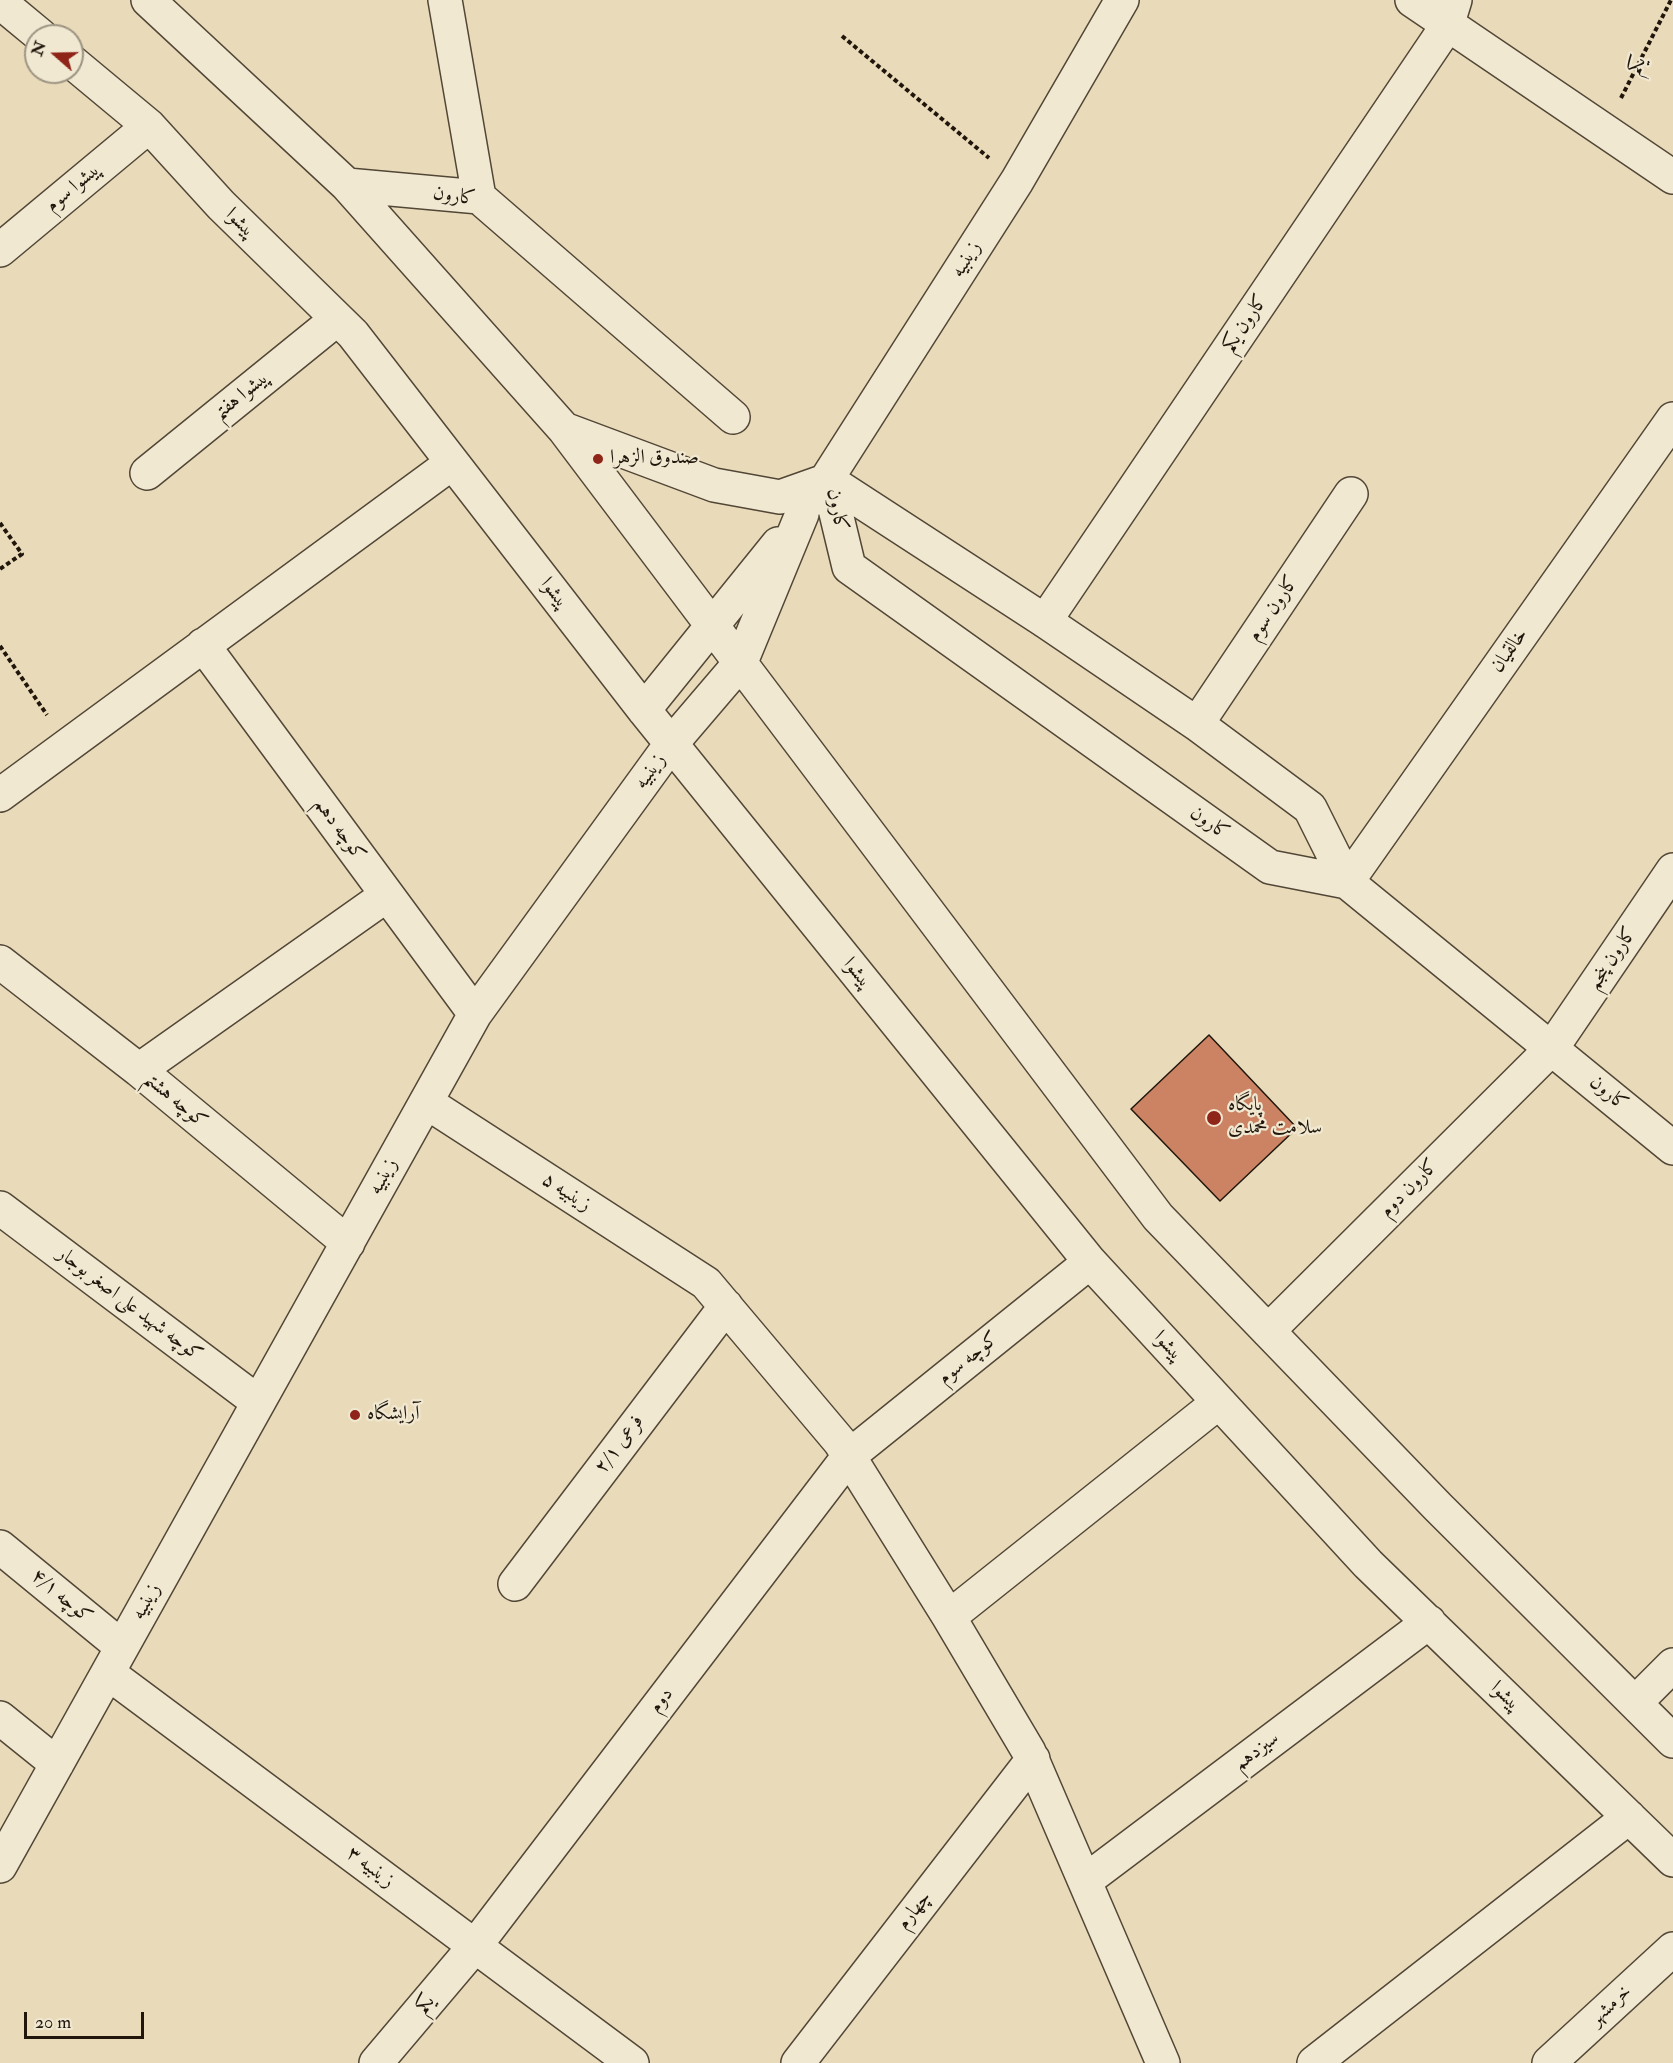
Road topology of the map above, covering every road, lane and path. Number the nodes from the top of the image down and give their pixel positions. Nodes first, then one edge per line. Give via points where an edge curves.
1 (148, 0) edge
2 (1122, 0) edge
3 (1412, 0) edge
4 (1671, 0) edge
5 (0, 2) edge
6 (454, 5) edge
7 (1451, 13) edge
8 (27, 24) edge
9 (842, 36) dead end
10 (84, 72) edge
11 (148, 126) junction
12 (1604, 131) junction
13 (1673, 177) edge
14 (1017, 181) junction
15 (347, 185) junction
16 (479, 197) junction
17 (0, 250) edge
18 (337, 319) junction
19 (733, 417) dead end
20 (1673, 419) edge
21 (564, 429) junction
22 (452, 463) junction
23 (147, 473) dead end
24 (828, 480) junction
25 (1351, 495) dead end
26 (802, 514) junction
27 (0, 523) edge
28 (0, 569) edge
29 (1046, 621) junction
30 (714, 626) junction
31 (203, 645) junction
32 (0, 646) edge
33 (741, 662) junction
34 (644, 710) junction
35 (1197, 724) junction
36 (671, 744) junction
37 (68, 745) junction
38 (0, 795) edge
39 (1673, 870) edge
40 (1347, 882) junction
41 (387, 895) junction
42 (0, 962) edge
43 (475, 1014) junction
44 (1552, 1048) junction
45 (138, 1070) junction
46 (426, 1102) junction
47 (1673, 1148) edge
48 (0, 1208) edge
49 (348, 1243) junction
50 (1090, 1262) junction
51 (716, 1295) junction
52 (1268, 1331) junction
53 (258, 1402) junction
54 (1219, 1402) junction
55 (849, 1456) junction
56 (0, 1547) edge
57 (515, 1584) dead end
58 (949, 1617) junction
59 (1429, 1622) junction
60 (115, 1660) junction
61 (1673, 1665) edge
62 (1635, 1702) junction
63 (0, 1718) edge
64 (1673, 1741) edge
65 (1033, 1759) junction
66 (57, 1764) junction
67 (1629, 1817) junction
68 (1673, 1860) edge
69 (0, 1866) edge
70 (1085, 1881) junction
71 (475, 1946) junction
72 (1673, 1949) edge
73 (376, 2063) edge
74 (632, 2063) edge
75 (798, 2063) edge
76 (1163, 2063) edge
77 (1314, 2063) edge
78 (1550, 2063) edge

1 - 15 street
2 - 14 street, زینبیه
3 - 7 street
4 - 12 path, یکم
5 - 8 street
6 - 16 street
7 - 12 street
7 - 29 street, کارون یکم
9 - 14 path
10 - 11 street, پیشوا
11 - 17 street, پیشوا سوم
11 - 18 street, پیشوا via 221,205
12 - 13 street
14 - 24 street, زینبیه
15 - 16 street, کارون
15 - 21 street
16 - 19 street, کارون
18 - 22 street, پیشوا via 353,334
18 - 23 street, پیشوا هفتم
20 - 40 street, خالقیان
21 - 24 street via 714,486 780,497
21 - 30 street
22 - 31 street
22 - 34 street, پیشوا
24 - 26 street, زینبیه
24 - 29 street, کارون
24 - 40 street, کارون via 849,567 1270,867
25 - 35 street, کارون سوم
26 - 30 street, زینبیه
26 - 33 street, زینبیه
27 - 28 path via 22,554
29 - 35 street, کارون
30 - 33 street
30 - 34 street, زینبیه
31 - 37 street
31 - 41 street, کوچه دهم
32 - 37 path
33 - 36 street, زینبیه
33 - 52 street via 1158,1217
34 - 36 street, پیشوا
35 - 40 street, کارون via 1310,808
36 - 43 street, زینبیه
36 - 50 street, پیشوا
37 - 38 street
39 - 44 street, کارون پنجم
40 - 44 street, کارون
41 - 43 street, کوچه دهم
41 - 45 street
42 - 45 street, کوچه هشتم
43 - 46 street, زینبیه
44 - 47 street, کارون
44 - 52 street, کارون دوم
45 - 49 street, کوچه هشتم
46 - 49 street, زینبیه
46 - 51 street, زینبیه ۵
48 - 53 street, کوچه شهید علی اصغر بوجار
49 - 53 street, زینبیه
50 - 54 street, پیشوا
50 - 55 street, کوچه سوم
51 - 55 street, زینبیه ۵
51 - 57 street, فرعی ۲/۱
52 - 62 street
53 - 60 street, زینبیه
54 - 58 street
54 - 59 street, پیشوا via 1368,1564
55 - 58 street, زینبیه ۵
55 - 71 street, دوم
56 - 60 street, کوچه ۴/۱
58 - 65 street, زینبیه ۵
59 - 67 street, پیشوا
59 - 70 street, سیزدهم
60 - 66 street, زینبیه
60 - 71 street, زینبیه ۳
61 - 62 street
62 - 64 street
63 - 66 street
65 - 70 street, زینبیه ۵
65 - 75 street, چهارم
66 - 69 street, زینبیه
67 - 68 street, پیشوا
67 - 77 street
70 - 76 street, زینبیه ۵
71 - 73 street, یکم
71 - 74 street, زینبیه ۳
72 - 78 street, خرمشهر

